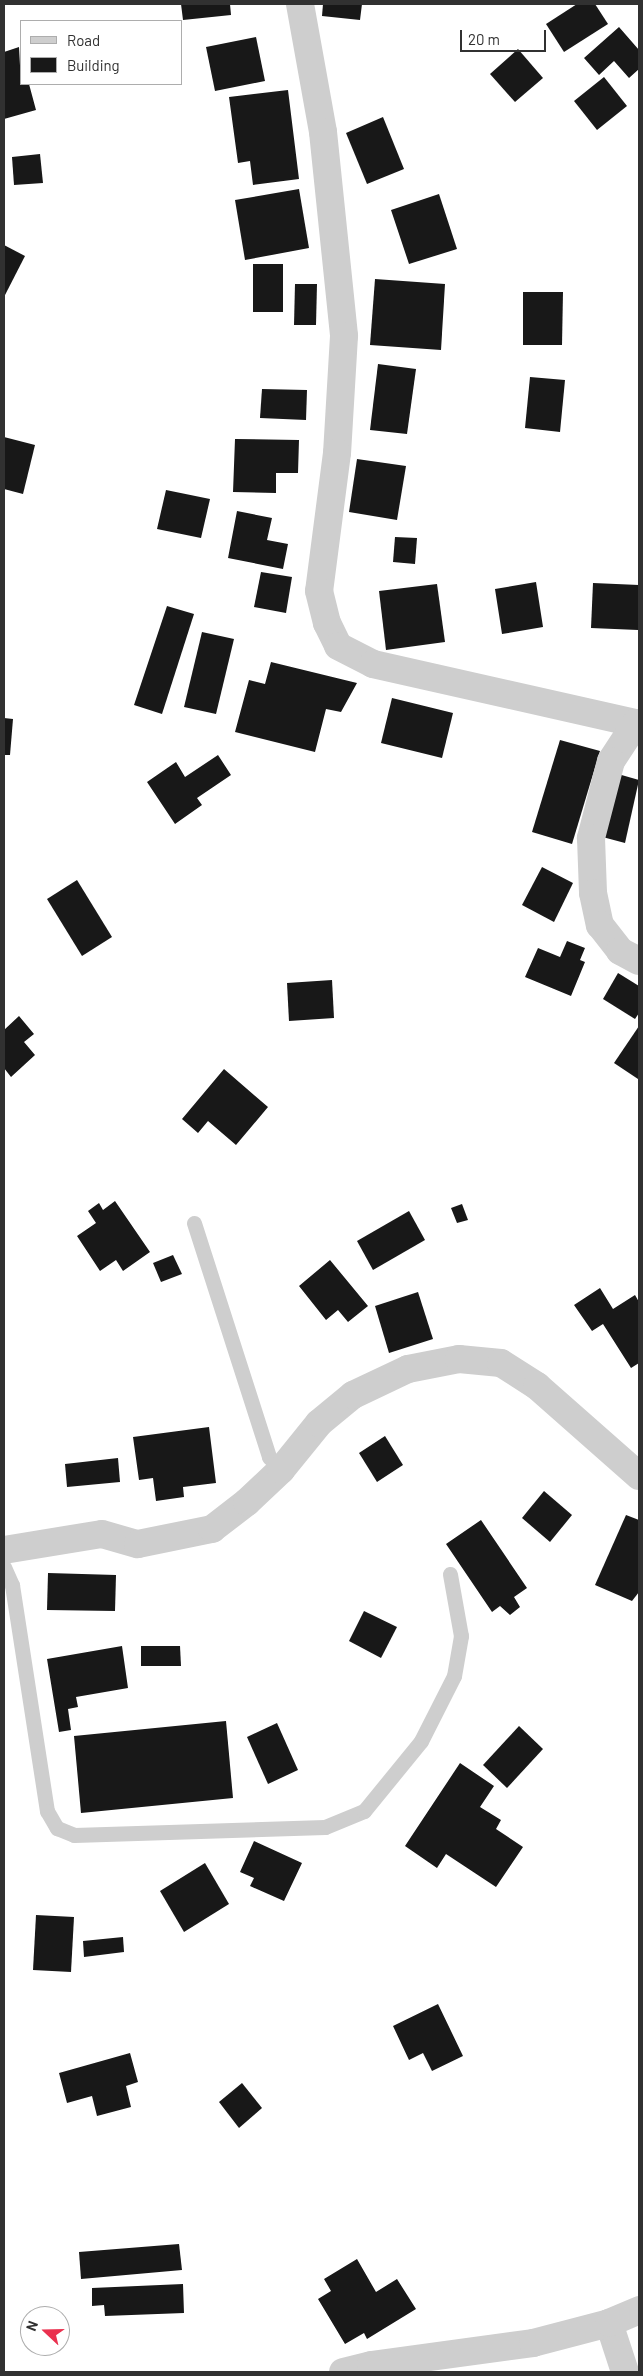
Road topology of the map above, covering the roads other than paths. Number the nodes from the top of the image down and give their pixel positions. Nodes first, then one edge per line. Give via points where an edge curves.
1 (300, 4) edge
2 (638, 723) edge
3 (639, 961) edge
4 (194, 1222) dead end
5 (281, 1470) junction
6 (639, 1476) edge
7 (4, 1550) edge
8 (4, 1567) edge
9 (450, 1574) dead end
10 (639, 2310) edge
11 (609, 2323) junction
12 (343, 2372) edge
13 (625, 2372) edge

1 - 2 street via 323,132 344,336 337,453 319,591 327,622 338,646 373,664
2 - 3 street via 611,761 592,838 593,893 600,925 620,951
4 - 5 lane via 269,1457
5 - 6 street via 319,1423 353,1396 408,1369 460,1359 501,1363 537,1386
5 - 7 street via 212,1528 138,1544 102,1534
8 - 9 lane via 12,1585 47,1811 57,1828 74,1835 325,1827 364,1811 421,1740 454,1676 461,1636
10 - 11 street
11 - 12 street via 533,2343 371,2365
11 - 13 street

